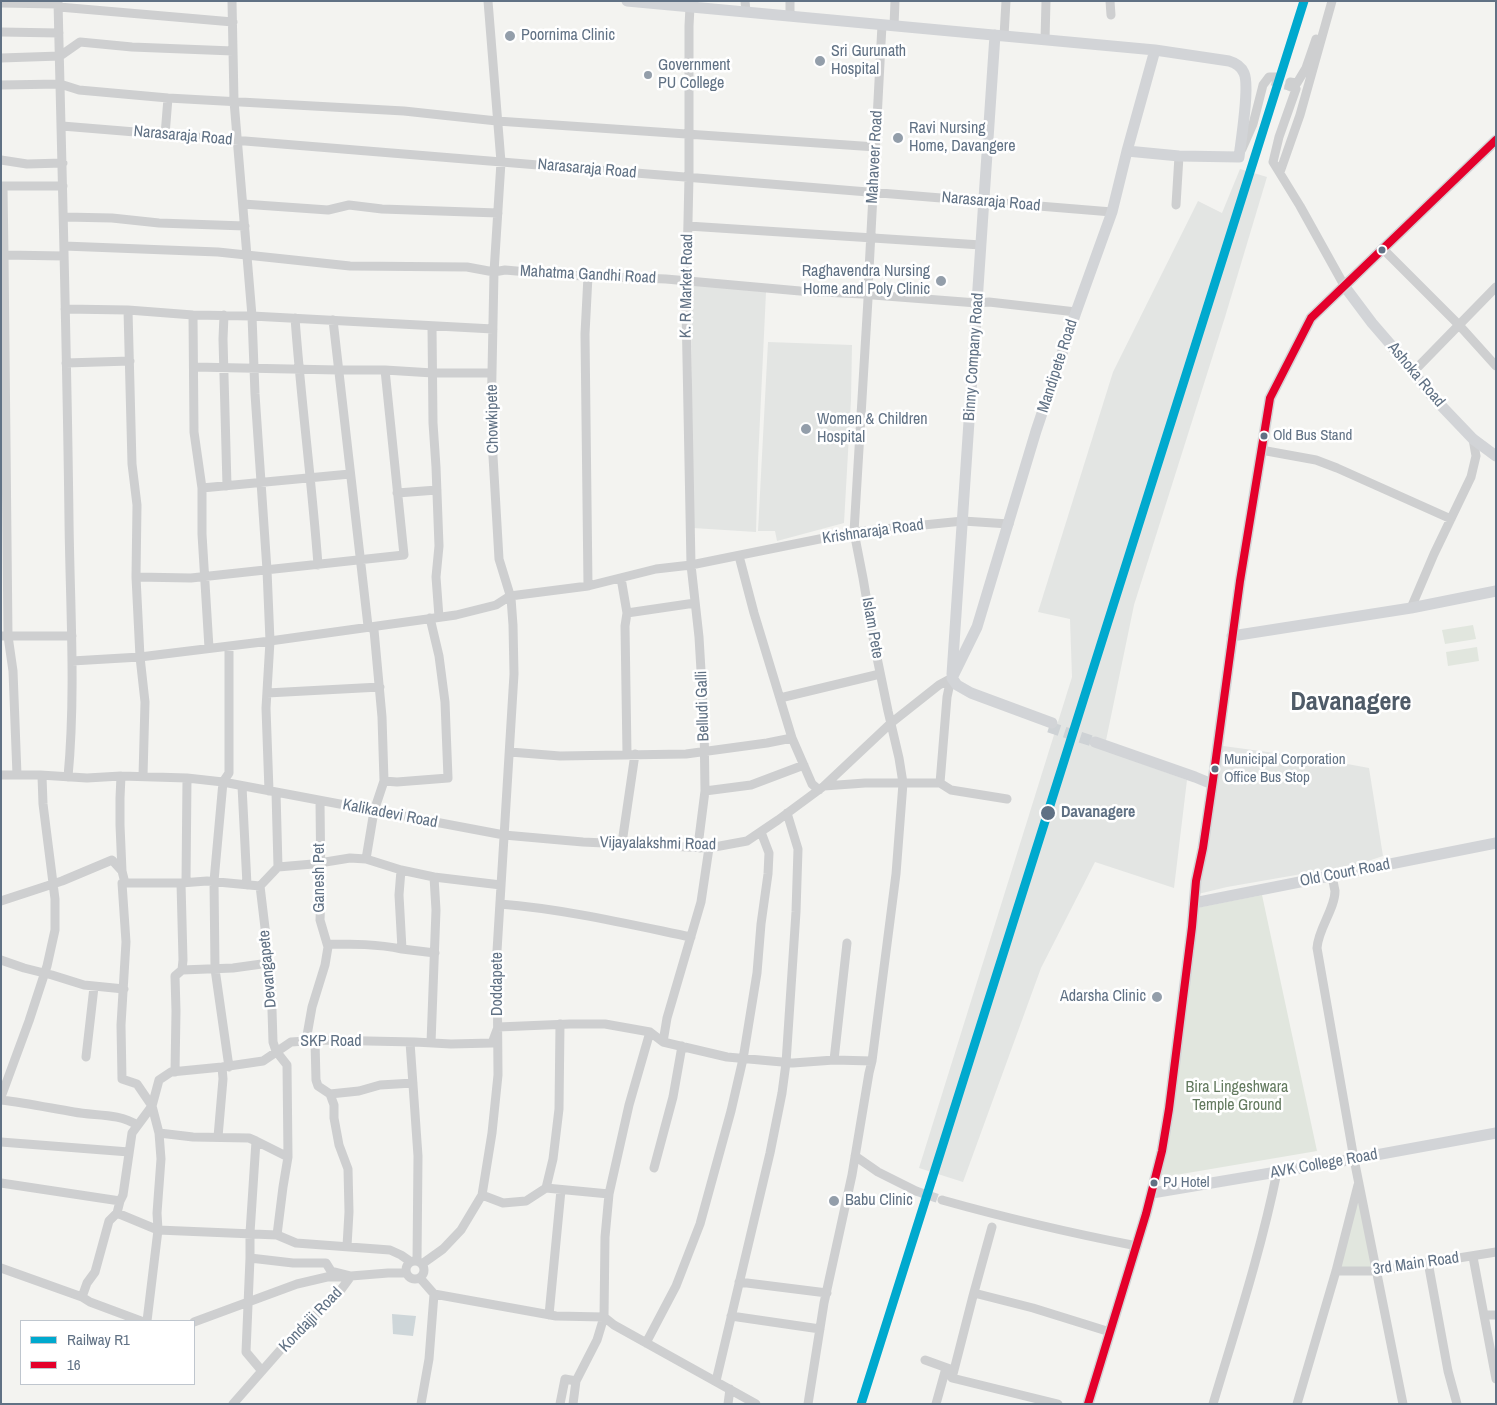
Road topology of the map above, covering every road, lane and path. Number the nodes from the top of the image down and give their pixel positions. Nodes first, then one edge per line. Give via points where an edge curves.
1 (232, 1) edge
2 (488, 1) edge
3 (627, 1) edge
4 (790, 1) edge
5 (895, 1) edge
6 (1006, 1) edge
7 (1046, 1) edge
8 (1110, 1) edge
9 (1332, 1) edge
10 (1, 3) edge
11 (58, 4) edge
12 (706, 5) edge
13 (690, 7) junction
14 (745, 7) edge
15 (1111, 15) dead end
16 (790, 16) junction
17 (233, 22) junction
18 (888, 25) junction
19 (1, 32) edge
20 (59, 33) junction
21 (1323, 34) junction
22 (1000, 36) junction
23 (1045, 40) junction
24 (1155, 50) junction
25 (233, 51) junction
26 (60, 56) junction
27 (1, 58) edge
28 (1275, 79) dead end
29 (60, 84) junction
30 (1, 85) edge
31 (168, 98) junction
32 (234, 102) junction
33 (497, 120) junction
34 (62, 126) junction
35 (165, 135) junction
36 (689, 135) junction
37 (237, 140) junction
38 (1496, 140) edge
39 (876, 147) junction
40 (1127, 151) junction
41 (1240, 155) junction
42 (1179, 156) junction
43 (1, 160) edge
44 (501, 162) junction
45 (63, 163) junction
46 (1280, 172) junction
47 (689, 177) junction
48 (2, 186) edge
49 (63, 186) junction
50 (874, 192) junction
51 (984, 201) junction
52 (243, 204) junction
53 (1176, 205) dead end
54 (1112, 212) junction
55 (498, 213) junction
56 (64, 217) junction
57 (245, 226) junction
58 (688, 226) junction
59 (871, 238) junction
60 (981, 245) junction
61 (64, 246) junction
62 (1383, 249) junction
63 (2, 255) edge
64 (247, 255) junction
65 (64, 256) junction
66 (494, 272) junction
67 (588, 276) junction
68 (687, 281) junction
69 (1344, 287) junction
70 (1495, 291) edge
71 (868, 294) junction
72 (977, 303) junction
73 (65, 309) junction
74 (128, 310) junction
75 (1076, 312) junction
76 (194, 315) junction
77 (224, 315) junction
78 (252, 316) junction
79 (295, 318) junction
80 (332, 320) junction
81 (1459, 325) junction
82 (432, 327) junction
83 (493, 329) junction
84 (130, 361) junction
85 (66, 363) junction
86 (1496, 366) edge
87 (194, 367) junction
88 (223, 367) junction
89 (254, 367) junction
90 (299, 368) junction
91 (338, 370) junction
92 (385, 370) junction
93 (1413, 372) junction
94 (433, 373) junction
95 (492, 373) junction
96 (1472, 439) junction
97 (1261, 450) junction
98 (1496, 456) edge
99 (350, 474) junction
100 (309, 478) junction
101 (261, 483) junction
102 (226, 486) junction
103 (202, 488) junction
104 (437, 490) junction
105 (397, 492) junction
106 (1451, 520) junction
107 (963, 521) junction
108 (1010, 524) junction
109 (854, 532) junction
110 (739, 556) junction
111 (360, 559) junction
112 (318, 565) junction
113 (691, 565) junction
114 (267, 570) junction
115 (204, 576) junction
116 (136, 577) junction
117 (621, 578) junction
118 (588, 586) junction
119 (1496, 591) edge
120 (510, 596) junction
121 (695, 603) junction
122 (1411, 608) junction
123 (627, 613) junction
124 (434, 618) junction
125 (368, 626) junction
126 (5, 636) edge
127 (72, 636) junction
128 (1232, 636) junction
129 (270, 641) junction
130 (229, 646) junction
131 (209, 648) junction
132 (140, 657) junction
133 (72, 661) junction
134 (880, 674) junction
135 (951, 681) junction
136 (380, 687) junction
137 (267, 693) junction
138 (780, 698) junction
139 (891, 723) junction
140 (1051, 725) tunnel mouth
141 (792, 738) junction
142 (1096, 740) tunnel mouth
143 (510, 752) junction
144 (704, 752) junction
145 (631, 754) junction
146 (804, 766) junction
147 (1, 775) edge
148 (17, 775) junction
149 (42, 776) junction
150 (121, 776) junction
151 (143, 776) junction
152 (68, 777) junction
153 (186, 778) junction
154 (384, 781) junction
155 (223, 782) junction
156 (1212, 782) junction
157 (903, 783) junction
158 (940, 783) junction
159 (242, 786) junction
160 (822, 788) junction
161 (705, 791) junction
162 (272, 792) junction
163 (1007, 799) dead end
164 (320, 801) junction
165 (374, 811) junction
166 (787, 813) junction
167 (761, 832) junction
168 (504, 835) junction
169 (622, 843) junction
170 (1496, 843) edge
171 (704, 848) junction
172 (366, 859) junction
173 (320, 862) junction
174 (278, 868) junction
175 (401, 870) junction
176 (122, 871) junction
177 (1332, 876) junction
178 (434, 877) junction
179 (214, 881) junction
180 (125, 883) junction
181 (184, 883) junction
182 (53, 884) junction
183 (248, 885) junction
184 (501, 885) junction
185 (260, 886) junction
186 (1, 901) edge
187 (1194, 903) junction
188 (500, 904) junction
189 (691, 937) junction
190 (328, 944) junction
191 (847, 944) dead end
192 (402, 949) junction
193 (435, 953) junction
194 (1, 960) edge
195 (269, 963) junction
196 (215, 969) junction
197 (182, 970) junction
198 (45, 973) junction
199 (94, 987) junction
200 (124, 989) junction
201 (560, 1024) junction
202 (498, 1027) junction
203 (650, 1032) junction
204 (311, 1041) junction
205 (410, 1042) junction
206 (663, 1042) junction
207 (431, 1043) junction
208 (682, 1046) junction
209 (276, 1051) junction
210 (86, 1057) dead end
211 (743, 1059) junction
212 (834, 1060) junction
213 (872, 1061) junction
214 (786, 1063) junction
215 (226, 1067) junction
216 (175, 1072) junction
217 (4, 1083) edge
218 (413, 1084) junction
219 (330, 1094) junction
220 (1, 1098) edge
221 (152, 1106) junction
222 (137, 1125) junction
223 (159, 1133) junction
224 (1496, 1133) edge
225 (218, 1137) junction
226 (1, 1142) edge
227 (256, 1142) junction
228 (129, 1152) junction
229 (856, 1156) junction
230 (288, 1157) junction
231 (1354, 1159) junction
232 (654, 1168) dead end
233 (1277, 1172) junction
234 (1358, 1182) junction
235 (1, 1183) edge
236 (546, 1188) junction
237 (561, 1190) junction
238 (916, 1191) tunnel mouth
239 (1152, 1193) junction
240 (609, 1194) junction
241 (482, 1195) junction
242 (942, 1200) tunnel mouth
243 (120, 1201) junction
244 (117, 1213) junction
245 (992, 1227) dead end
246 (158, 1230) junction
247 (250, 1233) junction
248 (277, 1235) junction
249 (347, 1246) junction
250 (1137, 1246) junction
251 (1496, 1252) edge
252 (1473, 1257) junction
253 (250, 1258) junction
254 (417, 1262) junction
255 (1428, 1262) junction
256 (1, 1268) edge
257 (1336, 1271) junction
258 (1377, 1271) junction
259 (406, 1272) junction
260 (351, 1276) junction
261 (420, 1278) junction
262 (739, 1282) junction
263 (827, 1293) junction
264 (974, 1293) junction
265 (434, 1294) junction
266 (82, 1296) junction
267 (248, 1302) junction
268 (549, 1315) junction
269 (1484, 1315) junction
270 (731, 1316) junction
271 (1496, 1316) edge
272 (604, 1317) junction
273 (138, 1320) edge
274 (147, 1320) edge
275 (195, 1322) edge
276 (820, 1329) junction
277 (1110, 1332) junction
278 (646, 1344) junction
279 (925, 1360) dead end
280 (950, 1369) junction
281 (262, 1371) junction
282 (1496, 1378) edge
283 (576, 1380) junction
284 (716, 1381) junction
285 (730, 1390) junction
286 (233, 1404) edge
287 (421, 1404) edge
288 (560, 1404) edge
289 (573, 1404) edge
290 (728, 1404) edge
291 (756, 1404) edge
292 (808, 1404) edge
293 (936, 1404) edge
294 (1058, 1404) edge
295 (1088, 1404) edge
296 (1213, 1404) edge
297 (1298, 1404) edge
298 (1403, 1404) edge
299 (1457, 1404) edge

1 - 17 street
2 - 33 street, Chowkipete
3 - 13 main road
4 - 16 street
5 - 18 street, Mahaveer Road
6 - 22 street
7 - 23 street
8 - 15 street
9 - 21 street
10 - 11 street
11 - 17 street
11 - 20 street
12 - 13 main road
12 - 14 main road
13 - 36 street, K. R Market Road
14 - 16 main road
16 - 18 main road
17 - 25 street
18 - 22 main road
18 - 39 street, Mahaveer Road
19 - 20 street
20 - 26 street
21 - 46 street
21 - 46 street via 1319,33 1298,83 1290,84 1296,89 1273,162
22 - 23 main road
22 - 51 main road, Binny Company Road
23 - 24 main road
24 - 40 main road, Mandipete Road
24 - 41 main road via 1229,61 1240,66 1246,92
25 - 26 street via 80,42
25 - 32 street
26 - 27 street
26 - 29 street
28 - 41 street via 1266,83 1252,135
29 - 30 street
29 - 31 street via 79,90
29 - 34 street
31 - 32 street
31 - 35 street
32 - 33 street via 404,111
32 - 37 street
33 - 36 street
33 - 44 street, Chowkipete
34 - 35 street, Narasaraja Road
34 - 45 street
35 - 37 street, Narasaraja Road
36 - 39 street
36 - 47 street, K. R Market Road
37 - 44 street, Narasaraja Road
37 - 52 street
38 - 62 main road
39 - 50 street, Mahaveer Road
40 - 42 main road
40 - 54 main road, Mandipete Road
41 - 42 main road
42 - 53 street
43 - 45 street via 27,164
44 - 47 street, Narasaraja Road
44 - 55 street, Chowkipete
45 - 49 street
46 - 69 street
47 - 50 street, Narasaraja Road
47 - 58 street, K. R Market Road
48 - 49 street
48 - 63 street
49 - 56 street
50 - 51 street, Narasaraja Road
50 - 59 street, Mahaveer Road
51 - 54 street, Narasaraja Road
51 - 60 main road, Binny Company Road
52 - 55 street via 328,210 349,205
52 - 57 street
54 - 75 main road, Mandipete Road
55 - 66 street, Chowkipete
56 - 57 street
56 - 61 street
57 - 64 street
58 - 59 street
58 - 68 street, K. R Market Road
59 - 60 street
59 - 71 street, Mahaveer Road
60 - 72 main road, Binny Company Road
61 - 64 street, Mahatma Gandhi Road
61 - 65 street
62 - 69 main road
62 - 81 street
63 - 65 street
63 - 126 street
64 - 66 street, Mahatma Gandhi Road via 350,266 467,267
64 - 78 street
65 - 73 street
66 - 67 street, Mahatma Gandhi Road
66 - 83 street, Chowkipete
67 - 68 street, Mahatma Gandhi Road
67 - 118 street via 585,334
68 - 71 street, Mahatma Gandhi Road
68 - 113 street, K. R Market Road
69 - 93 main road, Ashoka Road
69 - 97 main road via 1311,318 1274,390
70 - 81 street
71 - 72 street, Mahatma Gandhi Road
71 - 109 street, Islam Pete
72 - 75 street, Mahatma Gandhi Road
72 - 107 main road, Binny Company Road
73 - 74 street
73 - 85 street
74 - 76 street
74 - 84 street
75 - 108 main road, Mandipete Road via 1036,430
76 - 77 street
76 - 87 street
77 - 78 street
77 - 88 street
78 - 79 street
78 - 89 street
79 - 80 street
79 - 90 street
80 - 82 street
80 - 91 street
81 - 86 street
81 - 93 street
82 - 83 street
82 - 94 street
83 - 95 street, Chowkipete
84 - 85 street
84 - 116 street via 132,464 137,506
85 - 127 street
87 - 88 street
87 - 103 street via 194,432
88 - 89 street
88 - 102 street
89 - 90 street
89 - 101 street
90 - 91 street
90 - 100 street
91 - 92 street
91 - 99 street
92 - 94 street
92 - 105 street
93 - 96 main road, Ashoka Road
94 - 95 street
94 - 104 street
95 - 120 street, Chowkipete via 491,422 499,559
96 - 98 main road, Ashoka Road
96 - 106 street via 1476,456 1471,477
97 - 106 street via 1316,460
97 - 128 main road
99 - 100 street
99 - 111 street
100 - 101 street
100 - 112 street
101 - 102 street
101 - 114 street
102 - 103 street
103 - 115 street
104 - 105 street
104 - 124 street via 439,546
105 - 111 street via 404,554
106 - 122 street
107 - 108 street, Krishnaraja Road
107 - 109 street, Krishnaraja Road
107 - 135 main road, Binny Company Road
108 - 135 main road, Mandipete Road via 1005,531 977,627
109 - 110 street, Krishnaraja Road
109 - 134 street, Islam Pete
110 - 113 street, Krishnaraja Road
110 - 138 street
111 - 112 street
111 - 125 street
112 - 114 street
113 - 117 street, Krishnaraja Road
113 - 121 street, Belludi Galli
114 - 115 street
114 - 129 street
115 - 116 street
115 - 131 street
116 - 132 street
117 - 118 street, Krishnaraja Road
117 - 123 street
118 - 120 street, Krishnaraja Road
119 - 122 main road
120 - 124 street, Krishnaraja Road via 496,605
120 - 143 street, Chowkipete via 514,674
121 - 123 street
121 - 144 street, Belludi Galli
122 - 128 main road
123 - 145 street
124 - 125 street, Krishnaraja Road
124 - 154 street via 445,702 448,778
125 - 129 street, Krishnaraja Road
125 - 136 street via 374,630
126 - 127 street
126 - 148 street via 13,671
127 - 133 street
128 - 156 main road
129 - 130 street, Krishnaraja Road
129 - 137 street
130 - 131 street, Krishnaraja Road
130 - 155 street via 229,773
131 - 132 street, Krishnaraja Road
132 - 133 street, Krishnaraja Road
132 - 151 street via 145,702
133 - 152 street
134 - 138 street
134 - 139 street, Islam Pete
135 - 139 street, Vijayalakshmi Road via 939,686
135 - 140 main road via 971,693
135 - 158 street
136 - 137 street
136 - 154 street
137 - 162 street
138 - 141 street
139 - 157 street, Islam Pete
139 - 160 street, Vijayalakshmi Road
141 - 144 street
141 - 146 street
142 - 156 main road via 1196,773
143 - 145 street via 560,756
143 - 168 street, Chowkipete
144 - 145 street
144 - 161 street, Belludi Galli
145 - 169 street
146 - 160 street via 812,784
146 - 161 street via 751,784
147 - 148 street, Kalikadevi Road
148 - 149 street, Kalikadevi Road
149 - 152 street, Kalikadevi Road
149 - 182 street
150 - 151 street, Kalikadevi Road
150 - 152 street, Kalikadevi Road
150 - 176 street
151 - 153 street, Kalikadevi Road
153 - 155 street, Kalikadevi Road
153 - 181 street
154 - 165 street
155 - 159 street, Kalikadevi Road
155 - 179 street
156 - 187 main road
157 - 158 street
157 - 160 street
157 - 213 street, Islam Pete via 896,874
158 - 163 street via 951,790
159 - 162 street, Kalikadevi Road
159 - 183 street
160 - 166 street, Vijayalakshmi Road
161 - 171 street, Belludi Galli via 699,838
162 - 164 street, Kalikadevi Road
162 - 174 street
164 - 165 street, Kalikadevi Road
164 - 173 street, Ganesh Pet
165 - 168 street, Kalikadevi Road
165 - 172 street
166 - 167 street, Vijayalakshmi Road
166 - 214 street via 798,849
167 - 171 street, Vijayalakshmi Road via 747,841
167 - 211 street via 769,853 768,874
168 - 169 street, Vijayalakshmi Road
168 - 184 street, Doddapete
169 - 171 street, Vijayalakshmi Road
170 - 177 main road, Old Court Road
171 - 189 street, Belludi Galli via 701,902
172 - 173 street
172 - 175 street
173 - 174 street
173 - 190 street, Ganesh Pet via 320,920
174 - 185 street
175 - 178 street
175 - 192 street
176 - 180 street
176 - 182 street via 112,860
177 - 187 main road, Old Court Road
177 - 231 street via 1334,900 1317,939 1317,948
178 - 184 street
178 - 193 street
179 - 181 street
179 - 183 street
179 - 196 street
180 - 181 street
180 - 200 street via 122,883 126,942
181 - 197 street
182 - 186 street
182 - 198 street via 55,930
183 - 185 street
184 - 188 street, Doddapete
185 - 195 street, Devangapete
187 - 239 main road via 1169,1109
188 - 189 street via 567,912
188 - 202 street, Doddapete
189 - 206 street, Belludi Galli
190 - 192 street
190 - 204 street, Ganesh Pet via 312,1008
191 - 212 street
192 - 193 street
193 - 207 street
194 - 198 street
195 - 196 street
195 - 209 street, Devangapete
196 - 197 street
196 - 215 street
197 - 216 street via 175,976
198 - 199 street
198 - 217 street
199 - 200 street
199 - 210 street
200 - 221 street via 122,1080 137,1084
201 - 202 street
201 - 203 street via 605,1024
201 - 236 street via 559,1110
202 - 207 street, SKP Road via 492,1043
202 - 241 street, Doddapete via 498,1075
203 - 206 street
203 - 240 street
204 - 205 street, SKP Road
204 - 209 street, SKP Road via 291,1042
204 - 219 street, Ganesh Pet via 318,1086
205 - 207 street, SKP Road
205 - 218 street
206 - 208 street
208 - 211 street
208 - 232 street via 673,1097
209 - 215 street, SKP Road via 263,1060
209 - 230 street, Devangapete via 287,1065
211 - 214 street
211 - 278 street via 700,1224 676,1286
212 - 213 street
212 - 214 street
213 - 229 street, Islam Pete
214 - 262 street via 770,1153
215 - 216 street, SKP Road
215 - 225 street
216 - 221 street via 159,1080
217 - 220 street
218 - 219 street via 380,1085
218 - 254 street via 418,1156
219 - 249 street via 339,1145 348,1169
220 - 222 street via 122,1118
221 - 222 street
221 - 223 street
222 - 228 street via 132,1133
223 - 225 street
223 - 246 street
224 - 231 main road, AVK College Road
225 - 227 street via 249,1138
226 - 228 street
227 - 230 street
227 - 247 street
228 - 243 street
229 - 238 street via 878,1172
229 - 263 street, Islam Pete
230 - 248 street, Devangapete
231 - 233 main road, AVK College Road
231 - 234 street
233 - 239 main road, AVK College Road
233 - 296 street via 1272,1200
234 - 257 street
234 - 258 street
235 - 243 street
236 - 237 street
236 - 241 street via 526,1201 503,1203
237 - 240 street
237 - 268 street
239 - 250 main road
240 - 272 street
241 - 254 street via 461,1230 443,1249
242 - 250 street
243 - 244 street
244 - 246 street
244 - 266 street via 110,1221 95,1272
245 - 264 street
246 - 247 street
246 - 274 street
247 - 248 street
247 - 253 street
248 - 249 street via 296,1243
249 - 254 street via 390,1250
250 - 277 main road
251 - 252 street, 3rd Main Road
252 - 255 street, 3rd Main Road
252 - 269 street
253 - 260 street via 326,1263 331,1271
253 - 267 street
254 - 259 street via 406,1266
254 - 261 street via 424,1270
255 - 258 street, 3rd Main Road
255 - 299 street
256 - 266 street
257 - 258 street, 3rd Main Road
257 - 297 street
258 - 298 street
259 - 260 street, Kondajji Road
259 - 261 street via 411,1279
260 - 267 street via 327,1277 297,1284
260 - 281 street, Kondajji Road
261 - 265 street
262 - 263 street
262 - 270 street
263 - 276 street, Islam Pete
264 - 277 street
264 - 280 street
265 - 268 street
265 - 287 street via 429,1359
266 - 273 street
267 - 275 street
267 - 281 street via 246,1352
268 - 272 street
269 - 271 street
269 - 282 street
270 - 276 street
270 - 284 street
272 - 278 street
272 - 283 street via 597,1340
276 - 292 street, Islam Pete
277 - 295 main road
278 - 284 street
279 - 280 street
280 - 293 street
280 - 294 street via 952,1378
281 - 286 street, Kondajji Road
283 - 288 street via 565,1379
283 - 289 street
284 - 285 street
285 - 290 street
285 - 291 street

